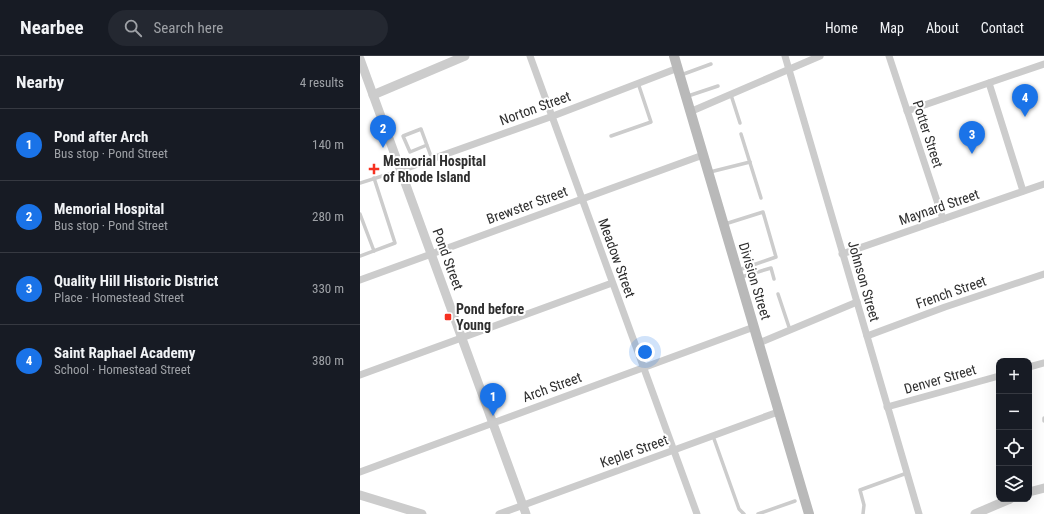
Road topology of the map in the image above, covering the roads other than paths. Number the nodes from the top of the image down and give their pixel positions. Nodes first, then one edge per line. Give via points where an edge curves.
1 (465, 56) edge
2 (530, 56) edge
3 (674, 56) edge
4 (785, 56) edge
5 (820, 56) edge
6 (888, 56) edge
7 (360, 59) edge
8 (711, 64) dead end
9 (1044, 64) edge
10 (789, 70) junction
11 (679, 72) junction
12 (638, 83) junction
13 (989, 83) junction
14 (718, 86) dead end
15 (373, 95) junction
16 (731, 95) junction
17 (687, 96) junction
18 (692, 111) junction
19 (907, 111) junction
20 (553, 116) junction
21 (740, 123) dead end
22 (741, 134) dead end
23 (612, 136) dead end
24 (427, 145) junction
25 (703, 155) junction
26 (432, 159) junction
27 (750, 162) junction
28 (401, 170) junction
29 (708, 173) junction
30 (374, 178) junction
31 (360, 183) edge
32 (1044, 184) edge
33 (1023, 191) junction
34 (761, 198) dead end
35 (582, 199) junction
36 (360, 214) edge
37 (943, 219) junction
38 (724, 225) junction
39 (374, 251) junction
40 (432, 254) junction
41 (842, 254) junction
42 (360, 256) edge
43 (738, 274) junction
44 (1044, 274) edge
45 (774, 279) dead end
46 (360, 280) edge
47 (612, 283) junction
48 (778, 294) dead end
49 (856, 302) junction
50 (754, 327) junction
51 (790, 330) junction
52 (867, 336) junction
53 (462, 338) junction
54 (759, 343) junction
55 (1044, 363) edge
56 (1032, 366) edge
57 (644, 367) junction
58 (360, 375) edge
59 (996, 377) edge
60 (887, 407) junction
61 (778, 412) junction
62 (1044, 418) edge
63 (1044, 421) edge
64 (493, 422) junction
65 (713, 436) junction
66 (674, 450) junction
67 (360, 472) edge
68 (907, 473) junction
69 (1044, 488) edge
70 (1032, 491) edge
71 (360, 495) edge
72 (794, 501) dead end
73 (1003, 502) edge
74 (523, 505) junction
75 (422, 514) edge
76 (499, 514) edge
77 (526, 514) edge
78 (697, 514) edge
79 (743, 514) edge
80 (758, 514) edge
81 (809, 514) edge
82 (863, 514) edge
83 (919, 514) edge
84 (974, 514) edge

1 - 15 street
2 - 20 street, Meadow Street
3 - 11 main road, Division Street
4 - 10 street, Johnson Street
5 - 10 street
6 - 19 street, Potter Street
7 - 15 street, Pond Street via 366,82
8 - 11 lane
9 - 13 street
10 - 16 street
10 - 41 street, Johnson Street
11 - 12 street, Norton Street
11 - 17 main road, Division Street
12 - 20 street, Norton Street
12 - 23 lane via 651,122
13 - 19 street
13 - 33 street
14 - 17 lane
15 - 28 street, Pond Street
16 - 18 street
16 - 21 lane
17 - 18 main road, Division Street
18 - 25 main road, Division Street
19 - 37 street, Potter Street
20 - 26 street, Norton Street
20 - 35 street, Meadow Street
22 - 27 lane
24 - 24 lane via 421,129 403,136 410,152
24 - 26 lane
25 - 29 main road, Division Street
25 - 35 street, Brewster Street
26 - 28 street, Norton Street
27 - 29 lane
27 - 34 lane
28 - 30 lane
28 - 40 street, Pond Street
29 - 38 main road, Division Street
30 - 31 lane
30 - 39 lane via 394,243
32 - 33 street, Maynard Street
33 - 37 street, Maynard Street
35 - 40 street, Brewster Street
35 - 47 street, Meadow Street
36 - 39 lane
37 - 41 street, Maynard Street
38 - 43 main road, Division Street
38 - 43 lane via 763,212 776,257
39 - 42 lane
40 - 46 street, Brewster Street
40 - 53 street, Pond Street
41 - 49 street, Johnson Street
43 - 45 lane via 771,268
43 - 50 main road, Division Street
44 - 52 street, French Street
47 - 53 street
47 - 57 street, Meadow Street
48 - 51 lane
49 - 51 street
49 - 52 street, Johnson Street
50 - 54 main road, Division Street
50 - 57 street, Arch Street
51 - 54 street
52 - 60 street, Johnson Street
53 - 58 street
53 - 64 street, Pond Street
54 - 61 main road, Division Street
55 - 56 street
57 - 64 street, Arch Street
57 - 66 street, Meadow Street
59 - 60 street, Denver Street
60 - 68 street, Johnson Street
61 - 65 street, Kepler Street
61 - 81 main road, Division Street
62 - 63 lane
64 - 67 street, Arch Street
64 - 74 street, Pond Street
65 - 66 street, Kepler Street
65 - 79 lane
66 - 74 street, Kepler Street
66 - 78 street, Meadow Street
68 - 82 lane via 860,490 864,505
68 - 83 street, Johnson Street
69 - 70 street
71 - 75 street
72 - 80 lane
73 - 84 street
74 - 76 street, Kepler Street
74 - 77 street, Pond Street

